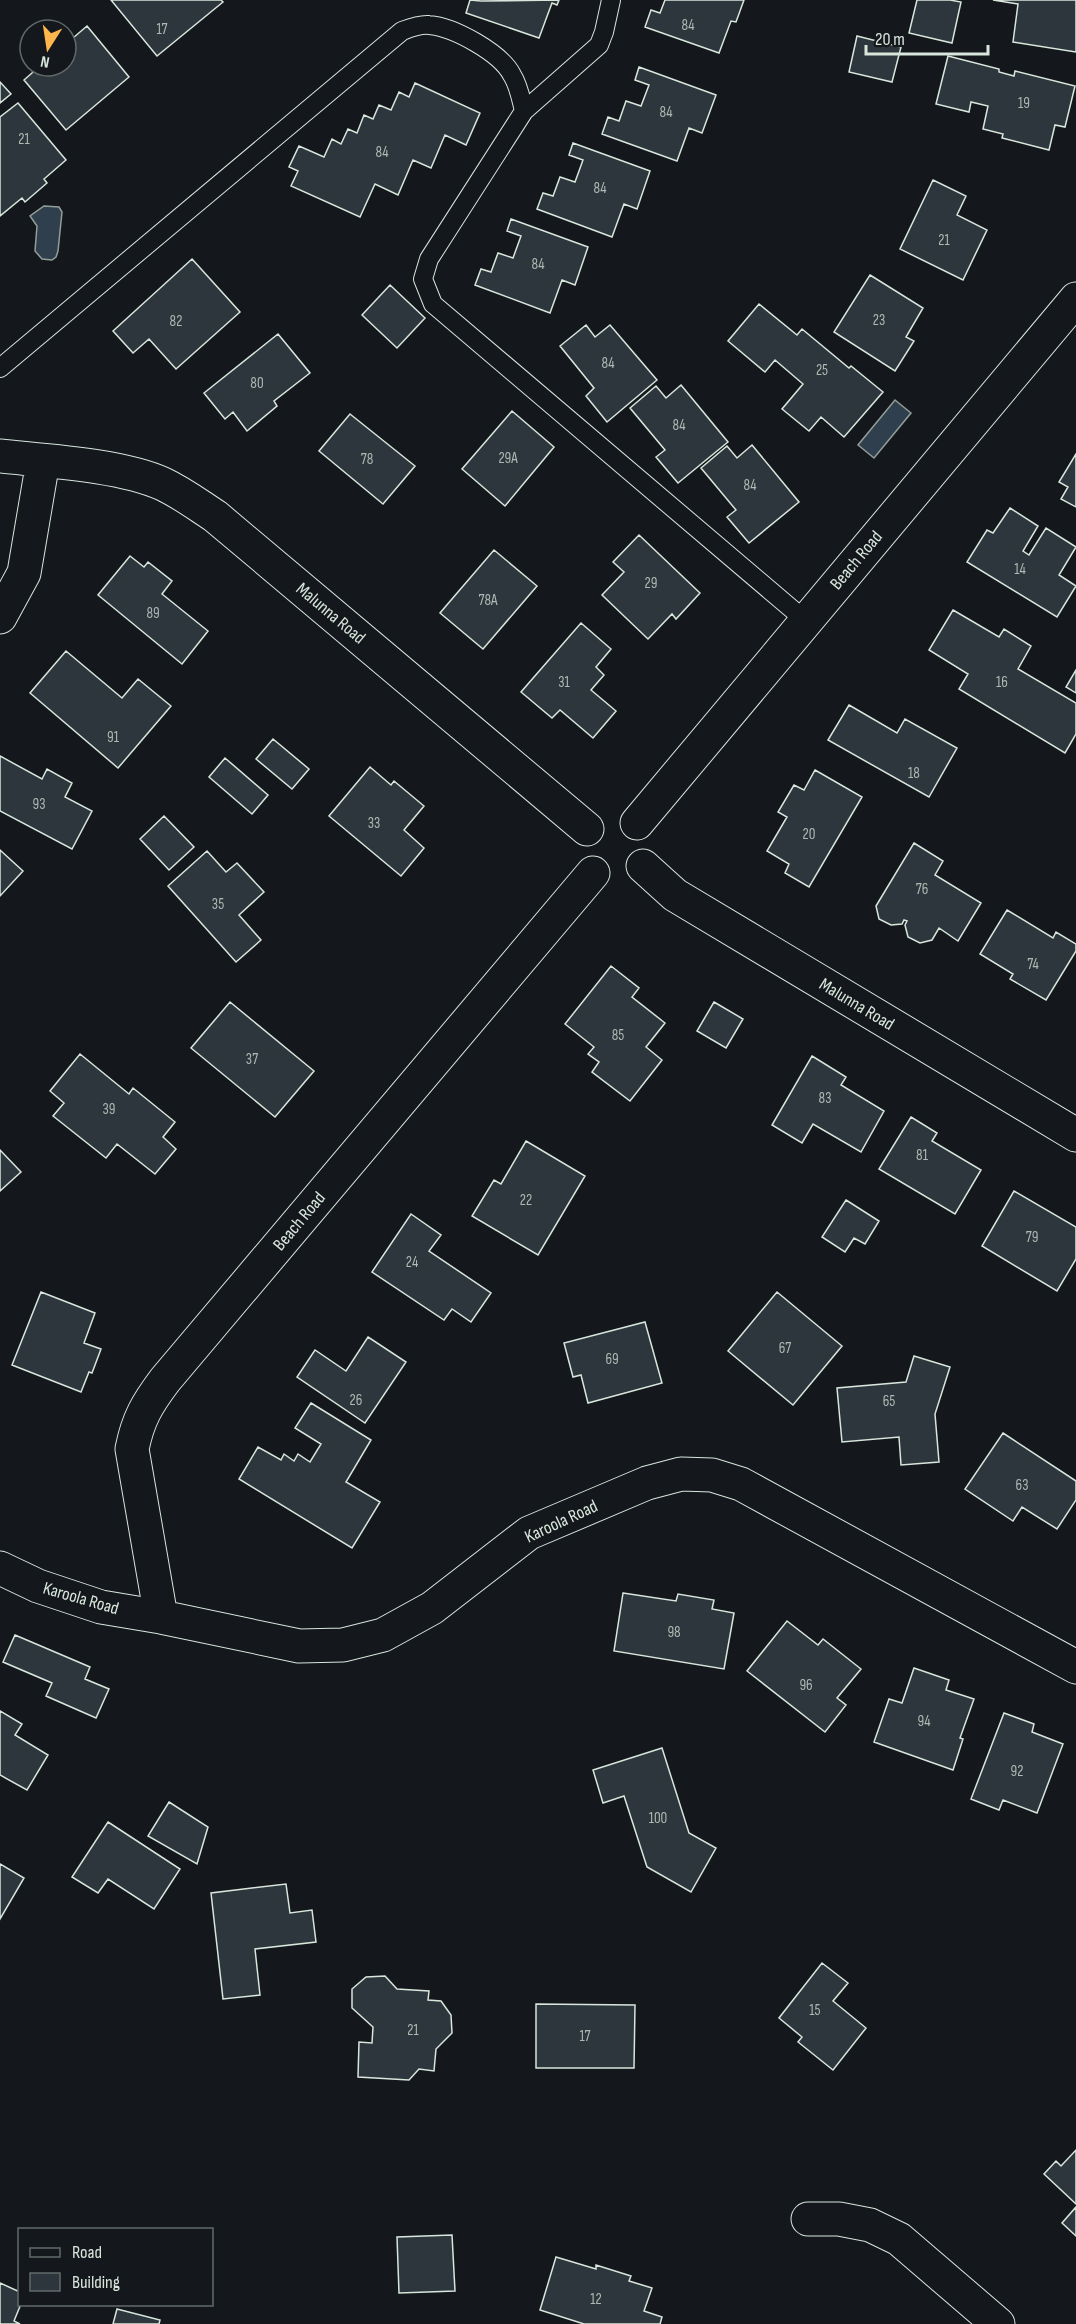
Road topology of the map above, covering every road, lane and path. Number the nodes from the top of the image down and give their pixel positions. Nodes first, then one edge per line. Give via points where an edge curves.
1 (611, 0) edge
2 (524, 111) junction
3 (1076, 299) edge
4 (0, 368) edge
5 (0, 456) edge
6 (43, 461) junction
7 (0, 617) edge
8 (806, 621) junction
9 (637, 823) junction
10 (587, 829) junction
11 (643, 866) junction
12 (593, 873) junction
13 (1076, 1135) edge
14 (0, 1568) edge
15 (161, 1617) junction
16 (1076, 1666) edge
17 (808, 2219) dead end
18 (998, 2324) edge

1 - 2 lane via 599,45
2 - 4 lane via 512,74 482,46 429,25 402,31
2 - 8 lane via 429,259 423,279 433,304
3 - 8 street, Beach Road
5 - 6 street, Malunna Road
6 - 7 street via 24,573
6 - 10 street, Malunna Road via 136,475 198,504
8 - 9 street, Beach Road
9 - 10 street via 616,814 605,816
9 - 11 street via 647,839
10 - 12 street via 583,857
11 - 12 street via 625,880 614,881
11 - 13 street, Malunna Road via 675,895
12 - 15 street, Beach Road via 146,1405 132,1449
14 - 15 street, Karoola Road via 38,1586 101,1607
15 - 16 street, Karoola Road via 299,1646 343,1645 383,1635 432,1608 529,1533 647,1483 681,1474 712,1475 741,1484
17 - 18 street via 870,2225 899,2239

